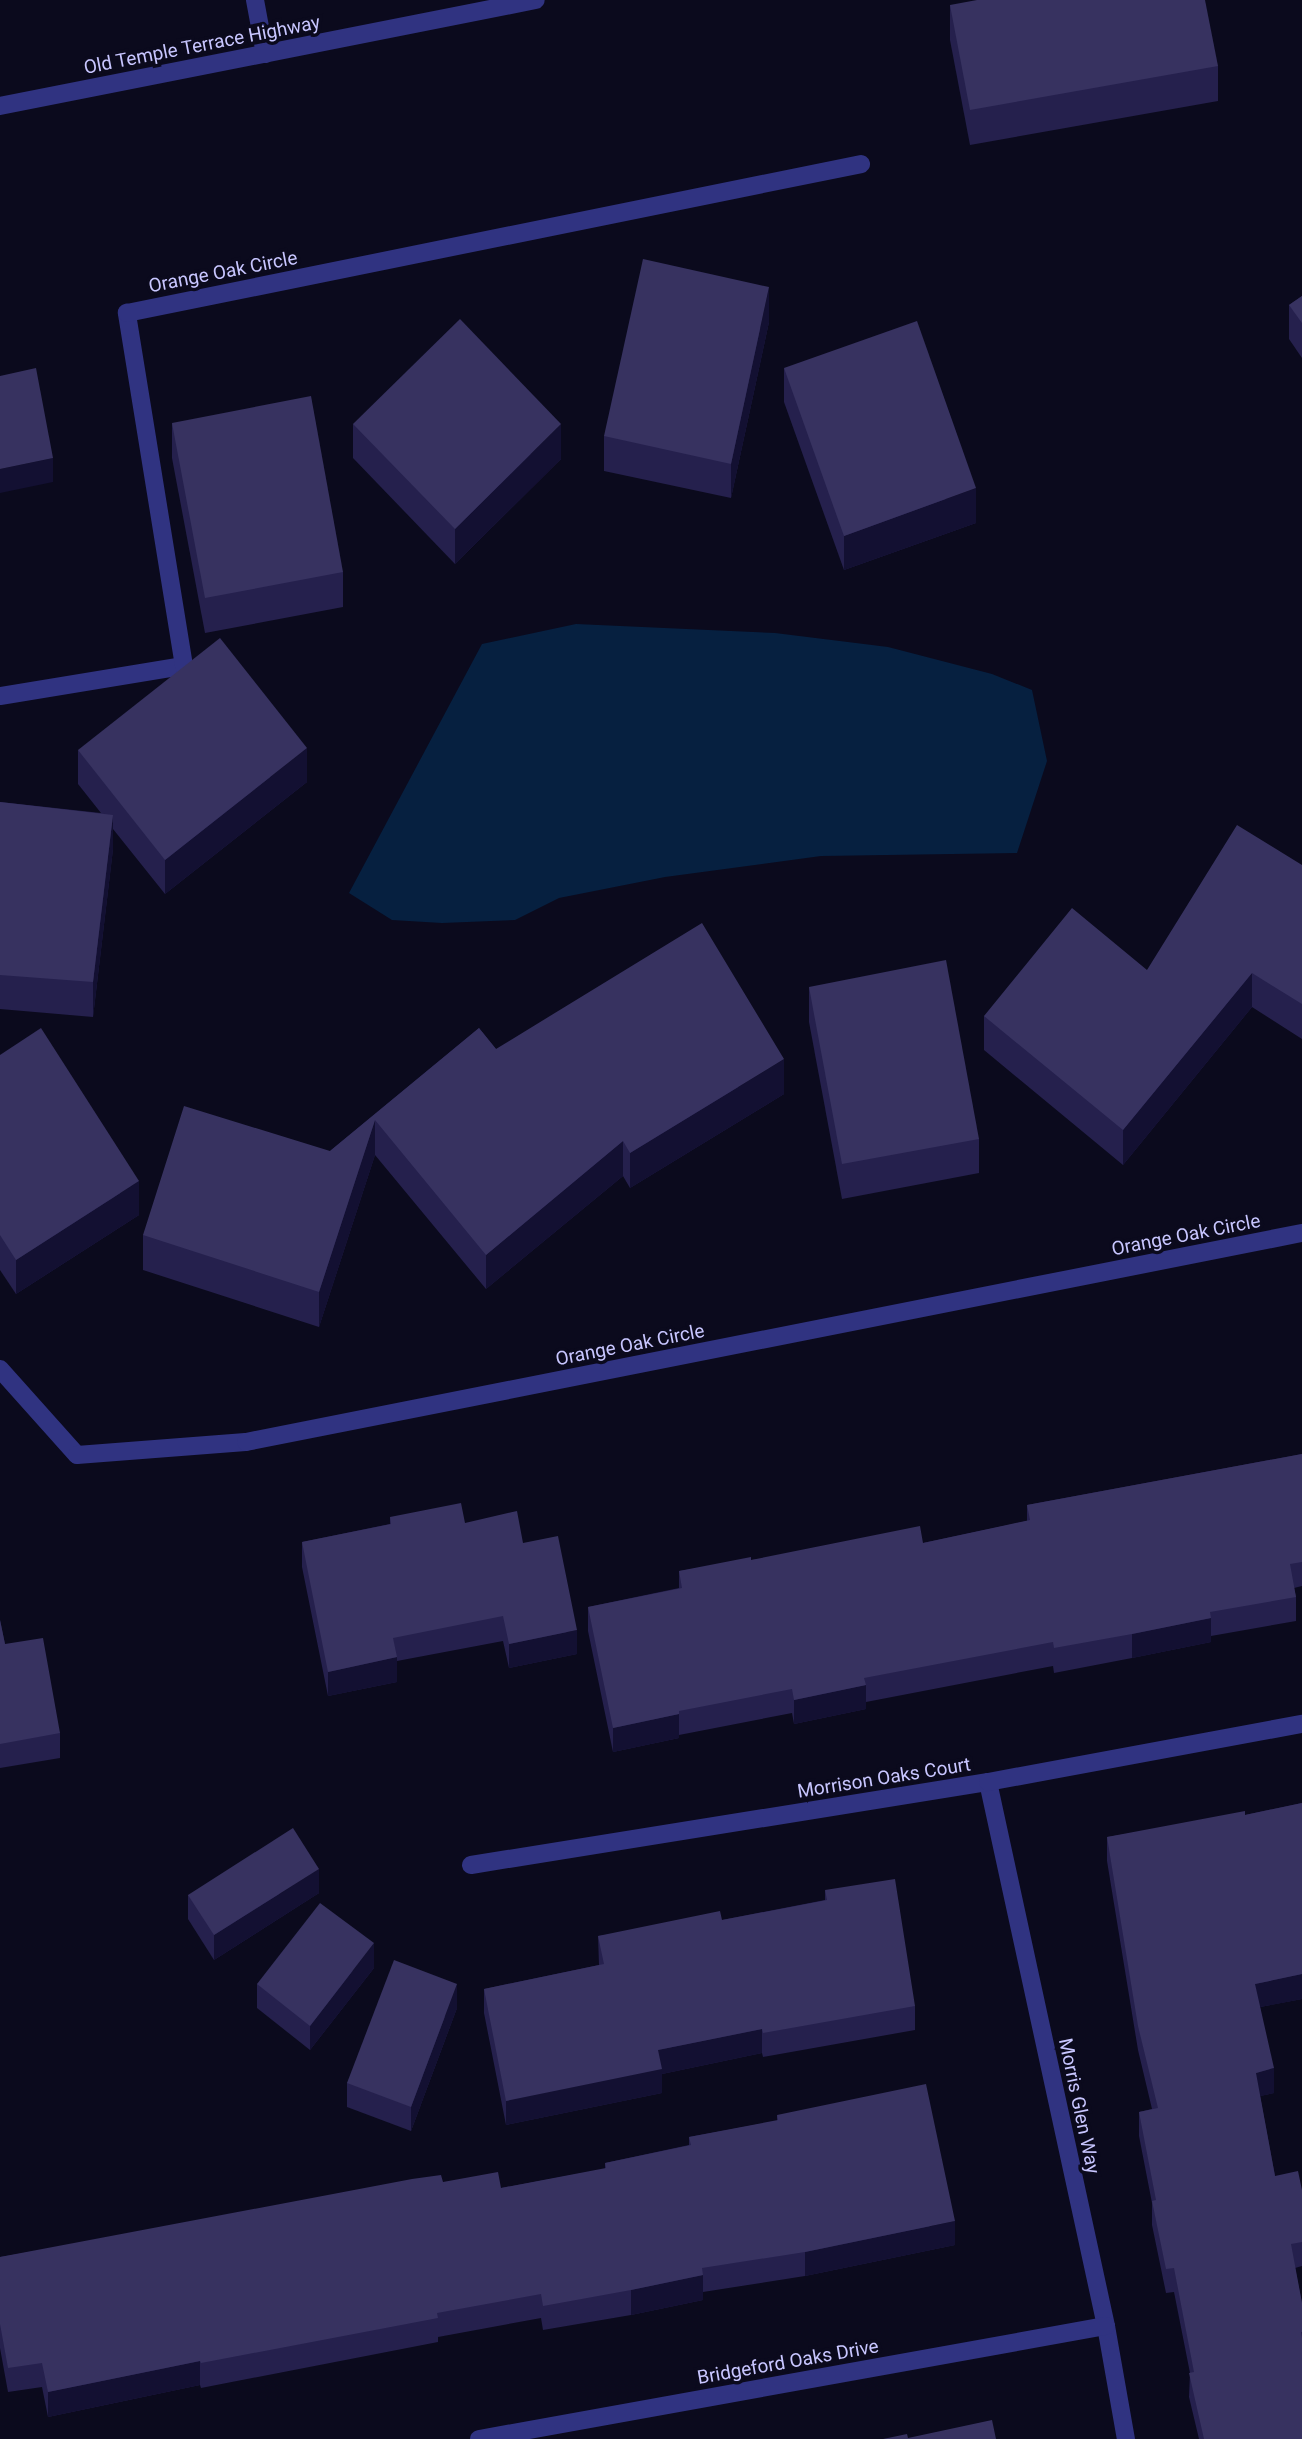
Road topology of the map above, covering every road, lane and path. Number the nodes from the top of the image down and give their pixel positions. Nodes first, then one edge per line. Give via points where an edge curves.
1 (255, 0) edge
2 (530, 1) edge
3 (265, 54) junction
4 (0, 106) edge
5 (861, 164) dead end
6 (0, 696) edge
7 (1302, 1233) edge
8 (0, 1368) edge
9 (1302, 1724) edge
10 (988, 1782) junction
11 (471, 1865) dead end
12 (1105, 2326) junction
13 (479, 2439) edge
14 (1126, 2439) edge

1 - 3 street
2 - 3 street, Old Temple Terrace Highway
3 - 4 street, Old Temple Terrace Highway
5 - 6 street, Orange Oak Circle via 127,313 184,666
7 - 8 street, Orange Oak Circle via 246,1442 76,1455
9 - 10 street, Morrison Oaks Court
10 - 11 street, Morrison Oaks Court
10 - 12 street, Morris Glen Way
12 - 13 street, Bridgeford Oaks Drive
12 - 14 street, Morris Glen Way

